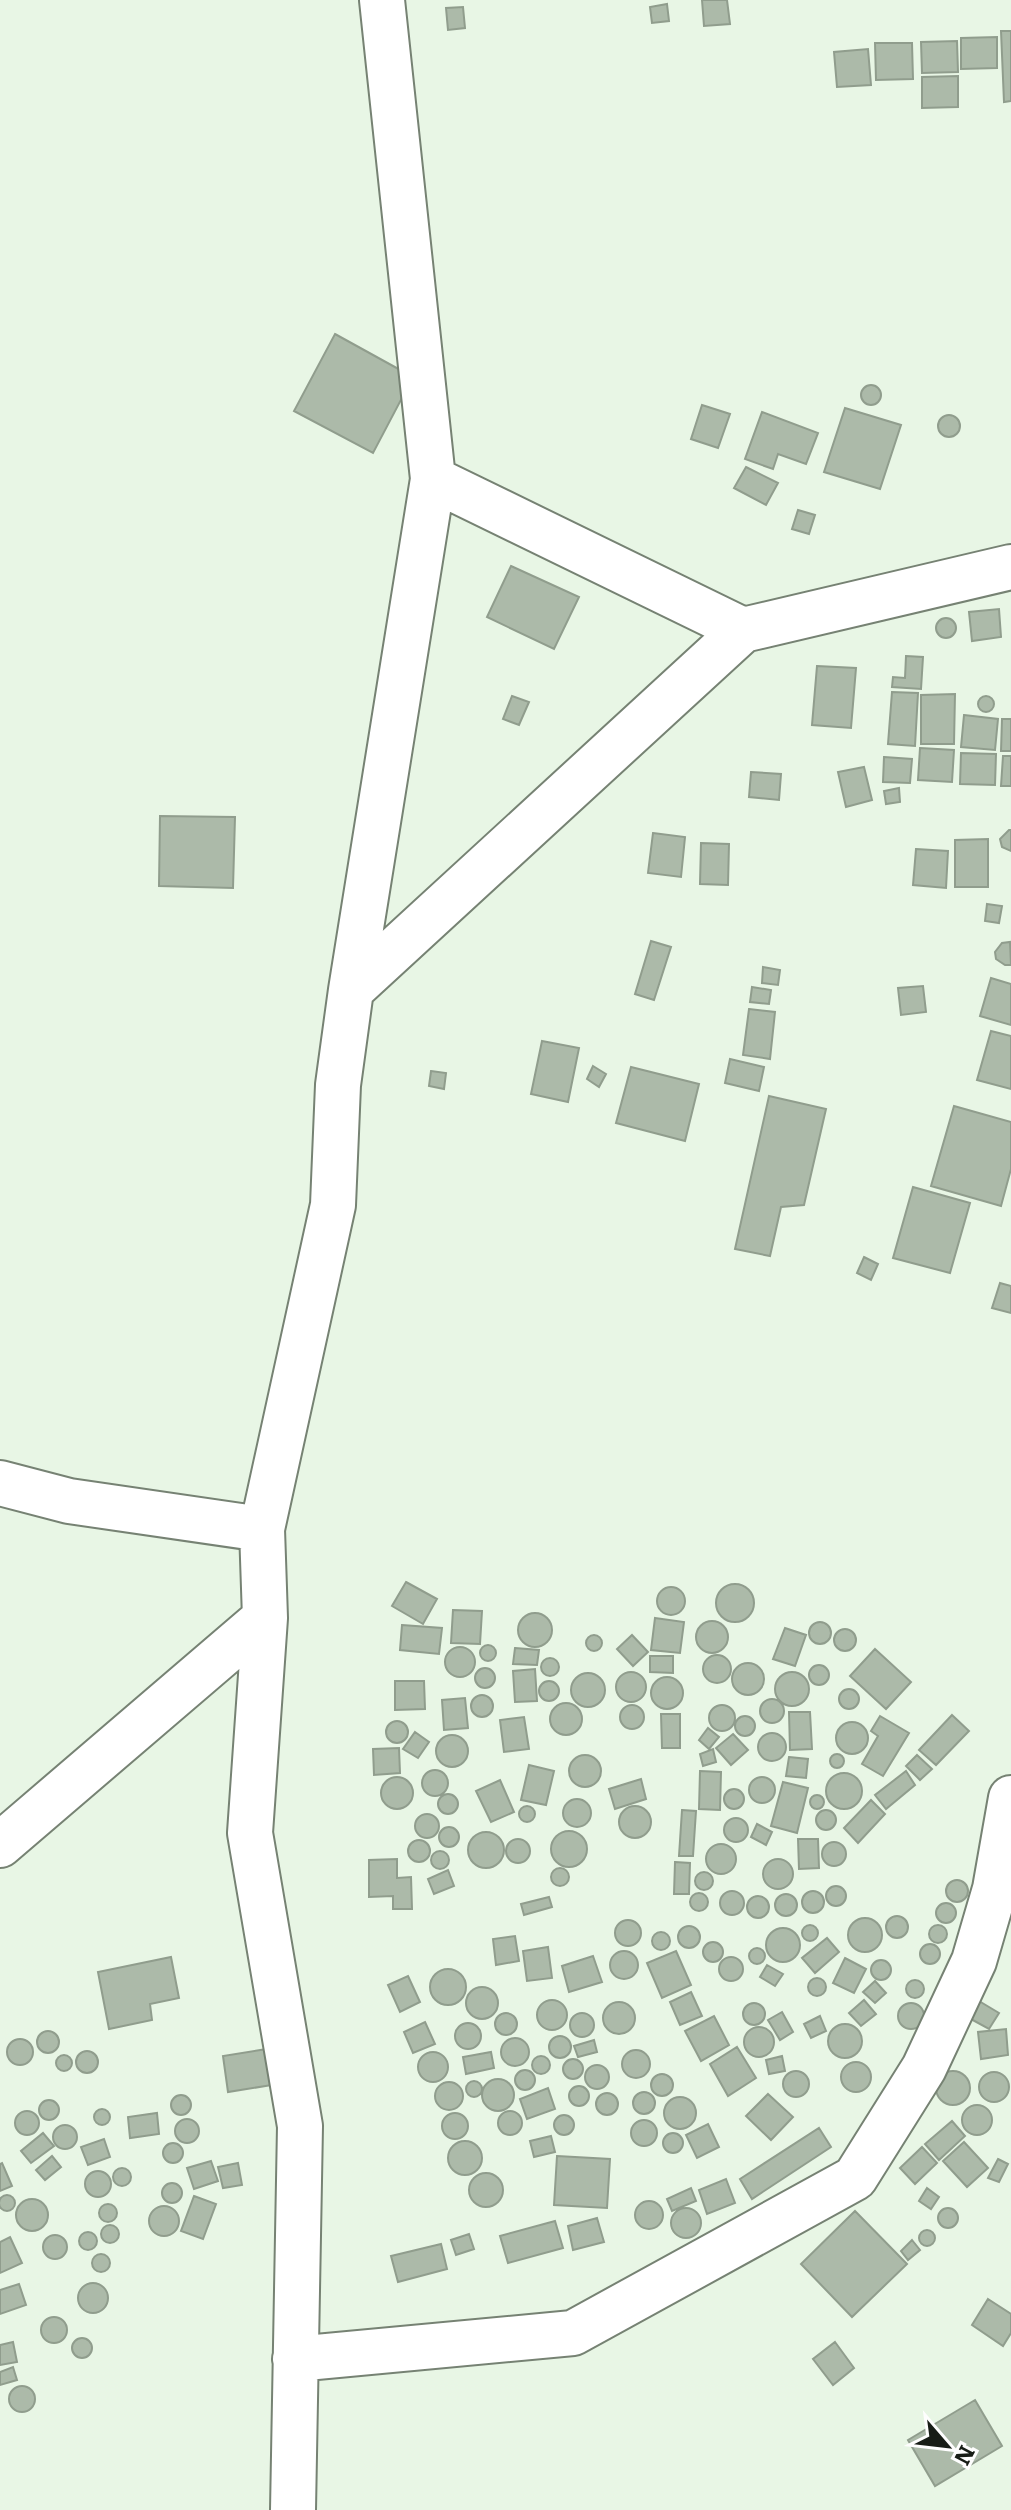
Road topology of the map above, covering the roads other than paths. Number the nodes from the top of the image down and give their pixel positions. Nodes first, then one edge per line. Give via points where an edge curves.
1 (382, 0) edge
2 (433, 479) junction
3 (1011, 567) edge
4 (743, 630) junction
5 (351, 990) junction
6 (0, 1483) edge
7 (262, 1529) junction
8 (265, 1618) junction
9 (1011, 1798) edge
10 (0, 1845) edge
11 (295, 2359) junction
12 (293, 2510) edge

1 - 2 street
2 - 4 street
2 - 5 street
3 - 4 street
4 - 5 street
5 - 7 street via 338,1085 333,1205
6 - 7 street via 69,1501
7 - 8 street
8 - 10 street
8 - 11 street via 250,1833 300,2126
9 - 11 street via 995,1889 974,1961 924,2068 855,2178 573,2333
11 - 12 street

